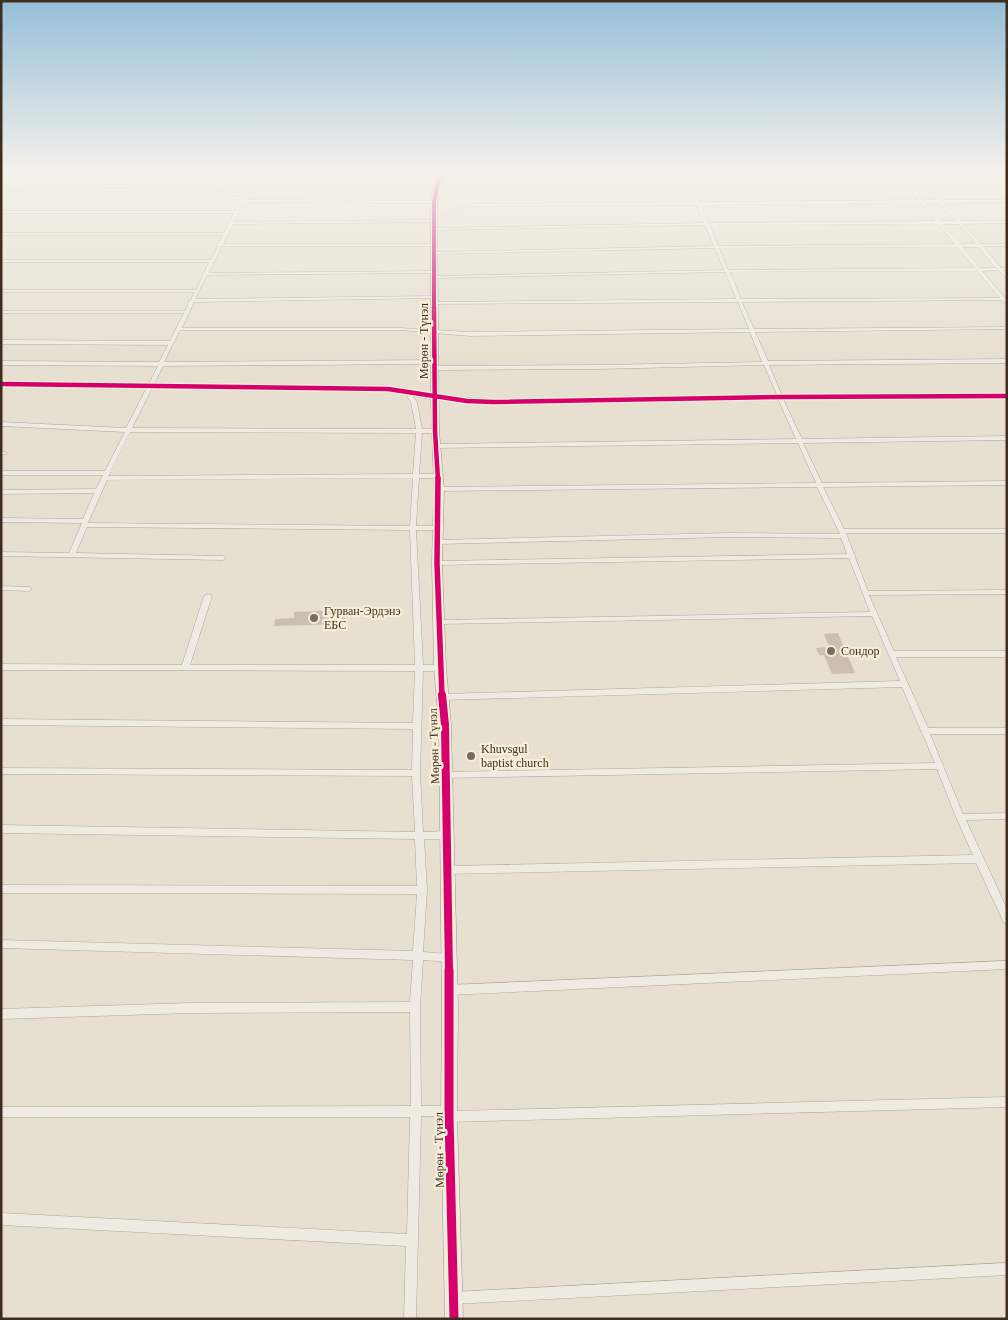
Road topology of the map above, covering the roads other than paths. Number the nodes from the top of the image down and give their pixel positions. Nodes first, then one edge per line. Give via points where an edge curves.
1 (226, 234) edge
2 (435, 235) edge
3 (711, 235) edge
4 (950, 235) edge
5 (970, 235) edge
6 (219, 244) junction
7 (958, 245) junction
8 (978, 245) junction
9 (1007, 245) edge
10 (716, 247) junction
11 (434, 249) junction
12 (1, 261) edge
13 (210, 262) junction
14 (998, 269) junction
15 (1007, 269) edge
16 (978, 270) junction
17 (727, 271) junction
18 (204, 274) junction
19 (434, 275) junction
20 (1007, 278) edge
21 (1, 291) edge
22 (196, 291) junction
23 (435, 300) junction
24 (1006, 300) edge
25 (191, 301) junction
26 (740, 301) junction
27 (1, 312) edge
28 (186, 312) junction
29 (1007, 328) edge
30 (178, 329) junction
31 (753, 331) junction
32 (435, 332) junction
33 (1, 342) edge
34 (171, 343) junction
35 (1007, 361) edge
36 (1, 363) edge
37 (766, 363) junction
38 (161, 364) junction
39 (436, 365) junction
40 (1, 384) edge
41 (150, 386) junction
42 (406, 391) junction
43 (1007, 396) edge
44 (436, 397) junction
45 (780, 397) junction
46 (1, 424) edge
47 (129, 430) junction
48 (419, 431) junction
49 (435, 431) junction
50 (1007, 438) edge
51 (800, 441) junction
52 (436, 446) junction
53 (1, 473) edge
54 (107, 476) junction
55 (416, 476) junction
56 (438, 476) junction
57 (1007, 483) edge
58 (820, 486) junction
59 (439, 489) junction
60 (98, 490) junction
61 (1, 492) edge
62 (1, 520) edge
63 (85, 523) junction
64 (413, 528) junction
65 (438, 528) junction
66 (1007, 531) edge
67 (843, 533) junction
68 (438, 542) junction
69 (1, 554) edge
70 (72, 555) junction
71 (853, 556) junction
72 (222, 558) dead end
73 (437, 563) junction
74 (1, 588) edge
75 (29, 589) dead end
76 (1007, 592) edge
77 (866, 593) junction
78 (208, 596) dead end
79 (875, 614) junction
80 (439, 622) junction
81 (892, 654) junction
82 (1007, 654) edge
83 (1, 667) edge
84 (418, 667) junction
85 (184, 668) junction
86 (440, 668) junction
87 (905, 684) junction
88 (443, 697) junction
89 (1, 722) edge
90 (416, 726) junction
91 (1007, 730) edge
92 (925, 731) junction
93 (940, 766) junction
94 (1, 770) edge
95 (416, 773) junction
96 (446, 775) junction
97 (1007, 816) edge
98 (960, 817) junction
99 (1, 829) edge
100 (447, 835) junction
101 (420, 836) junction
102 (980, 859) junction
103 (447, 870) junction
104 (1, 888) edge
105 (422, 890) junction
106 (1007, 920) edge
107 (1, 944) edge
108 (418, 956) junction
109 (449, 958) junction
110 (1007, 965) edge
111 (450, 990) junction
112 (415, 1007) junction
113 (1, 1014) edge
114 (1007, 1102) edge
115 (416, 1111) junction
116 (1, 1112) edge
117 (450, 1114) junction
118 (1, 1219) edge
119 (413, 1240) junction
120 (1007, 1270) edge
121 (454, 1298) junction
122 (410, 1319) edge
123 (454, 1319) edge

1 - 6 street
2 - 11 street, Мөрөн - Түнэл
3 - 10 street
4 - 7 street
5 - 8 street
6 - 11 street
6 - 13 street
7 - 8 street
7 - 10 street
7 - 16 street
8 - 9 street
8 - 14 street
10 - 11 street
10 - 17 street
11 - 19 street, Мөрөн - Түнэл
12 - 13 street
13 - 18 street
14 - 15 street
14 - 16 street
14 - 20 street
16 - 17 street
16 - 24 street
17 - 19 street
17 - 26 street
18 - 19 street
18 - 22 street
19 - 23 street, Мөрөн - Түнэл
21 - 22 street
22 - 25 street
23 - 25 street
23 - 26 street
23 - 32 street, Мөрөн - Түнэл
24 - 26 street
25 - 28 street
26 - 31 street
27 - 28 street
28 - 30 street
29 - 31 street
30 - 32 street
30 - 34 street
31 - 32 street
31 - 37 street
32 - 39 street, Мөрөн - Түнэл
33 - 34 street
34 - 38 street
35 - 37 street
36 - 38 street
37 - 39 street via 599,367
37 - 45 street
38 - 39 street
38 - 41 street
39 - 44 street, Мөрөн - Түнэл
40 - 41 street
41 - 42 street via 388,388
41 - 47 street
42 - 44 street
42 - 48 street via 414,402
43 - 45 street
44 - 45 street via 493,402
44 - 49 street, Мөрөн - Түнэл
45 - 51 street
46 - 47 street
47 - 48 street
47 - 54 street
48 - 49 street
48 - 55 street
49 - 52 street, Мөрөн - Түнэл
50 - 51 street
51 - 52 street
51 - 58 street
52 - 56 street, Мөрөн - Түнэл
53 - 54 street
54 - 55 street
54 - 60 street
55 - 56 street
55 - 64 street
56 - 59 street, Мөрөн - Түнэл
57 - 58 street
58 - 59 street
58 - 67 street
59 - 65 street, Мөрөн - Түнэл
60 - 61 street
60 - 63 street
62 - 63 street
63 - 64 street
63 - 70 street
64 - 65 street
64 - 84 street
65 - 68 street, Мөрөн - Түнэл
66 - 67 street
67 - 68 street
67 - 71 street
68 - 73 street, Мөрөн - Түнэл
69 - 70 street
70 - 72 street
71 - 73 street
71 - 77 street
73 - 80 street, Мөрөн - Түнэл
74 - 75 street
76 - 77 street
77 - 79 street
78 - 85 street
79 - 80 street
79 - 81 street
80 - 86 street, Мөрөн - Түнэл
81 - 82 street
81 - 87 street
83 - 85 street
84 - 85 street
84 - 86 street
84 - 90 street
86 - 88 street, Мөрөн - Түнэл
87 - 88 street
87 - 92 street
88 - 96 street, Мөрөн - Түнэл
89 - 90 street
90 - 95 street
91 - 92 street
92 - 93 street
93 - 96 street
93 - 98 street
94 - 95 street
95 - 101 street
96 - 100 street, Мөрөн - Түнэл
97 - 98 street
98 - 102 street
99 - 101 street
100 - 101 street
100 - 103 street, Мөрөн - Түнэл
101 - 105 street
102 - 103 street
102 - 106 street
103 - 109 street, Мөрөн - Түнэл
104 - 105 street
105 - 108 street
107 - 108 street
108 - 109 street
108 - 112 street
109 - 111 street, Мөрөн - Түнэл
110 - 111 street
111 - 117 street, Мөрөн - Түнэл
112 - 113 street via 191,1008
112 - 115 street
114 - 117 street
115 - 116 street
115 - 117 street
115 - 119 street
117 - 121 street, Мөрөн - Түнэл
118 - 119 street
119 - 122 street
120 - 121 street
121 - 123 street, Мөрөн - Түнэл

